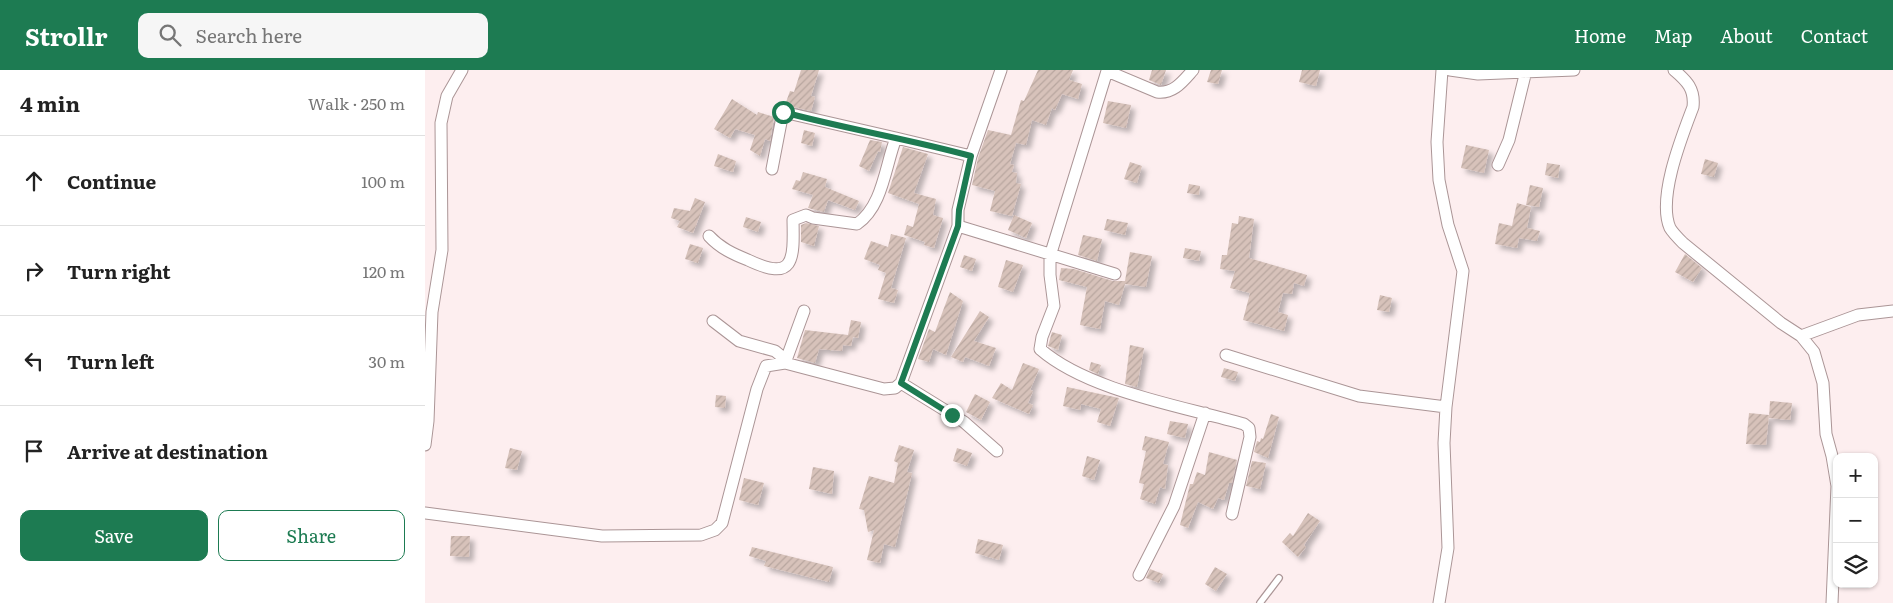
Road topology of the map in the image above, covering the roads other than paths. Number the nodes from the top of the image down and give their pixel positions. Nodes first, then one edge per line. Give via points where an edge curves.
1 (462, 70) edge
2 (1001, 70) edge
3 (1105, 70) edge
4 (1193, 70) edge
5 (1442, 70) edge
6 (1450, 70) edge
7 (1573, 70) edge
8 (1674, 70) edge
9 (1526, 71) junction
10 (896, 138) junction
11 (971, 156) junction
12 (1498, 165) dead end
13 (771, 168) dead end
14 (958, 226) junction
15 (709, 236) dead end
16 (1050, 256) junction
17 (1115, 274) dead end
18 (804, 311) dead end
19 (1893, 311) edge
20 (713, 321) dead end
21 (1801, 336) junction
22 (1226, 355) dead end
23 (785, 362) junction
24 (901, 383) junction
25 (1446, 407) junction
26 (1205, 413) junction
27 (425, 445) edge
28 (997, 451) dead end
29 (425, 513) edge
30 (1232, 514) dead end
31 (1139, 575) dead end
32 (1279, 578) dead end
33 (1260, 603) edge
34 (1439, 603) edge
35 (1832, 603) edge

1 - 27 street via 447,96 441,124 442,250 432,312
2 - 11 street
3 - 4 street via 1166,93 1174,90
3 - 16 street
5 - 25 street via 1437,142 1439,180 1448,225 1463,271
6 - 9 street via 1478,74
7 - 9 street
8 - 21 street via 1690,86 1694,96 1671,172 1667,205 1670,228 1683,243
9 - 12 street via 1509,140
10 - 11 street
10 - 13 street via 783,112
10 - 15 street via 875,204 865,218 857,224 805,215 793,220 793,252 783,268 776,271 765,268 729,252
11 - 14 street
14 - 16 street
14 - 24 street
16 - 17 street
16 - 26 street via 1054,306 1040,349 1058,364 1096,381
18 - 23 street
19 - 21 street via 1858,315
20 - 23 street via 739,341 775,351
21 - 35 street via 1814,352 1823,382 1826,434 1835,470
22 - 25 street via 1359,396
23 - 24 street via 884,388 895,388
23 - 29 street via 767,366 763,373 723,523 715,530 701,535 602,536
24 - 28 street via 964,422
25 - 34 street via 1447,548
26 - 30 street via 1249,428 1250,437
26 - 31 street via 1174,506
32 - 33 lane

